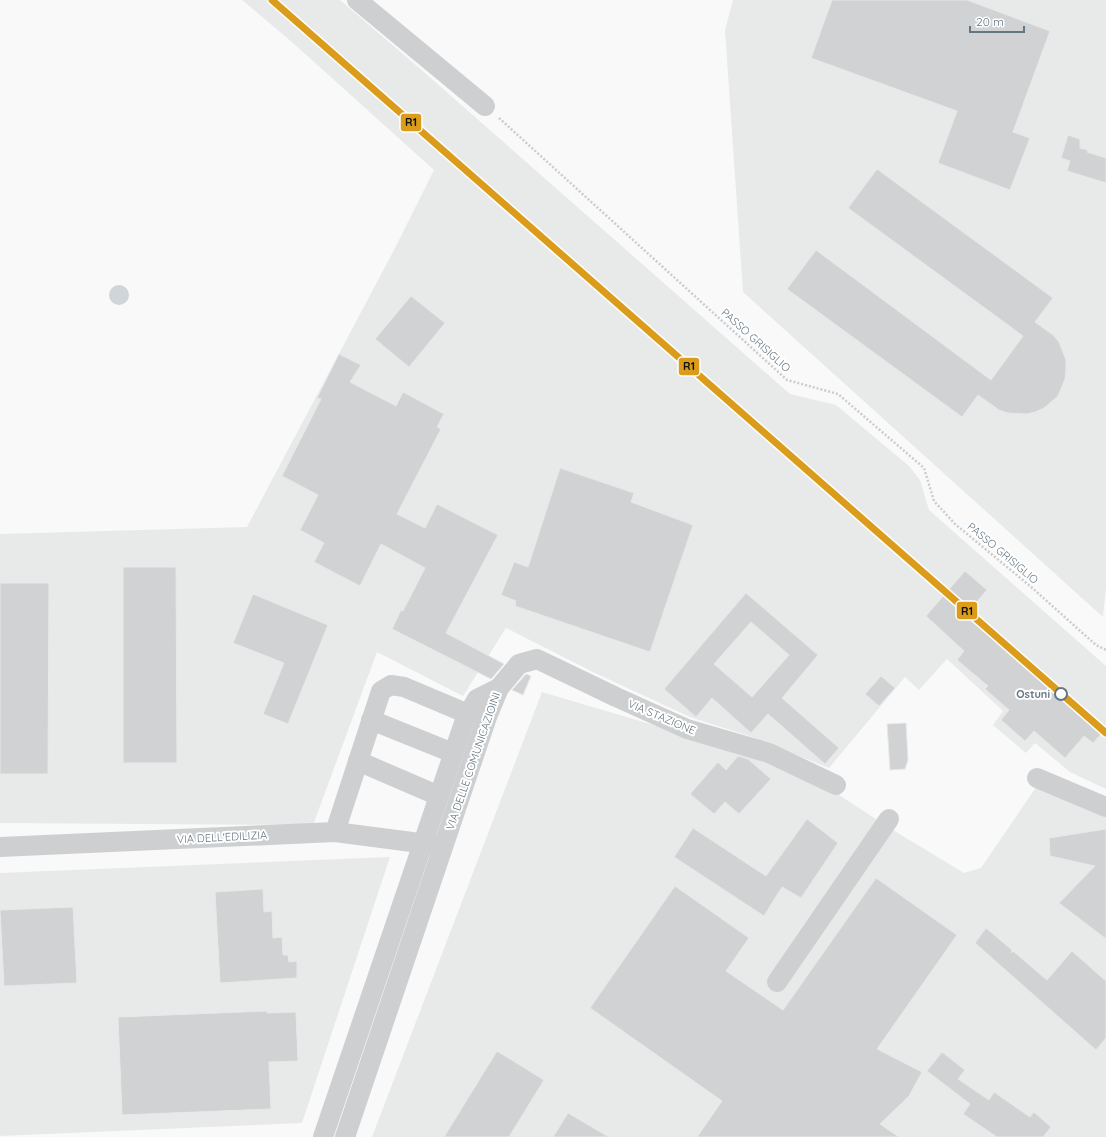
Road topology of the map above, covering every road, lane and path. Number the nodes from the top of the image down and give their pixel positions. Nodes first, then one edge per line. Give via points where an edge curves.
1 (357, 0) edge
2 (485, 106) joint
3 (1106, 650) edge
4 (499, 688) junction
5 (468, 714) junction
6 (371, 720) junction
7 (453, 753) junction
8 (358, 761) junction
9 (1037, 778) dead end
10 (836, 785) dead end
11 (438, 796) junction
12 (1106, 807) edge
13 (888, 819) dead end
14 (335, 832) junction
15 (423, 842) junction
16 (443, 846) junction
17 (0, 847) edge
18 (777, 982) dead end
19 (323, 1137) edge
20 (345, 1137) edge

1 - 2 street
2 - 3 path, PASSO GRISIGLIO via 787,380 838,394 924,468 934,501 955,524 1096,645
4 - 5 street, VIA DELLE COMUNICAZIOINI via 477,699
4 - 10 street, VIA STAZIONE via 519,664 537,659 687,728 769,753
4 - 16 street, VIA DELLE COMUNICAZIOINI
5 - 6 street via 391,685 381,691
5 - 7 street, VIA DELLE COMUNICAZIOINI
6 - 7 street
6 - 8 street
7 - 11 street, VIA DELLE COMUNICAZIOINI
8 - 11 street
8 - 14 street
9 - 12 street
11 - 15 street, VIA DELLE COMUNICAZIOINI
13 - 18 street
14 - 15 street, VIA DELL'EDILIZIA
14 - 17 street, VIA DELL'EDILIZIA
15 - 16 street, VIA DELL'EDILIZIA
15 - 19 street, VIA DELLE COMUNICAZIOINI
16 - 20 street, VIA DELLE COMUNICAZIOINI

